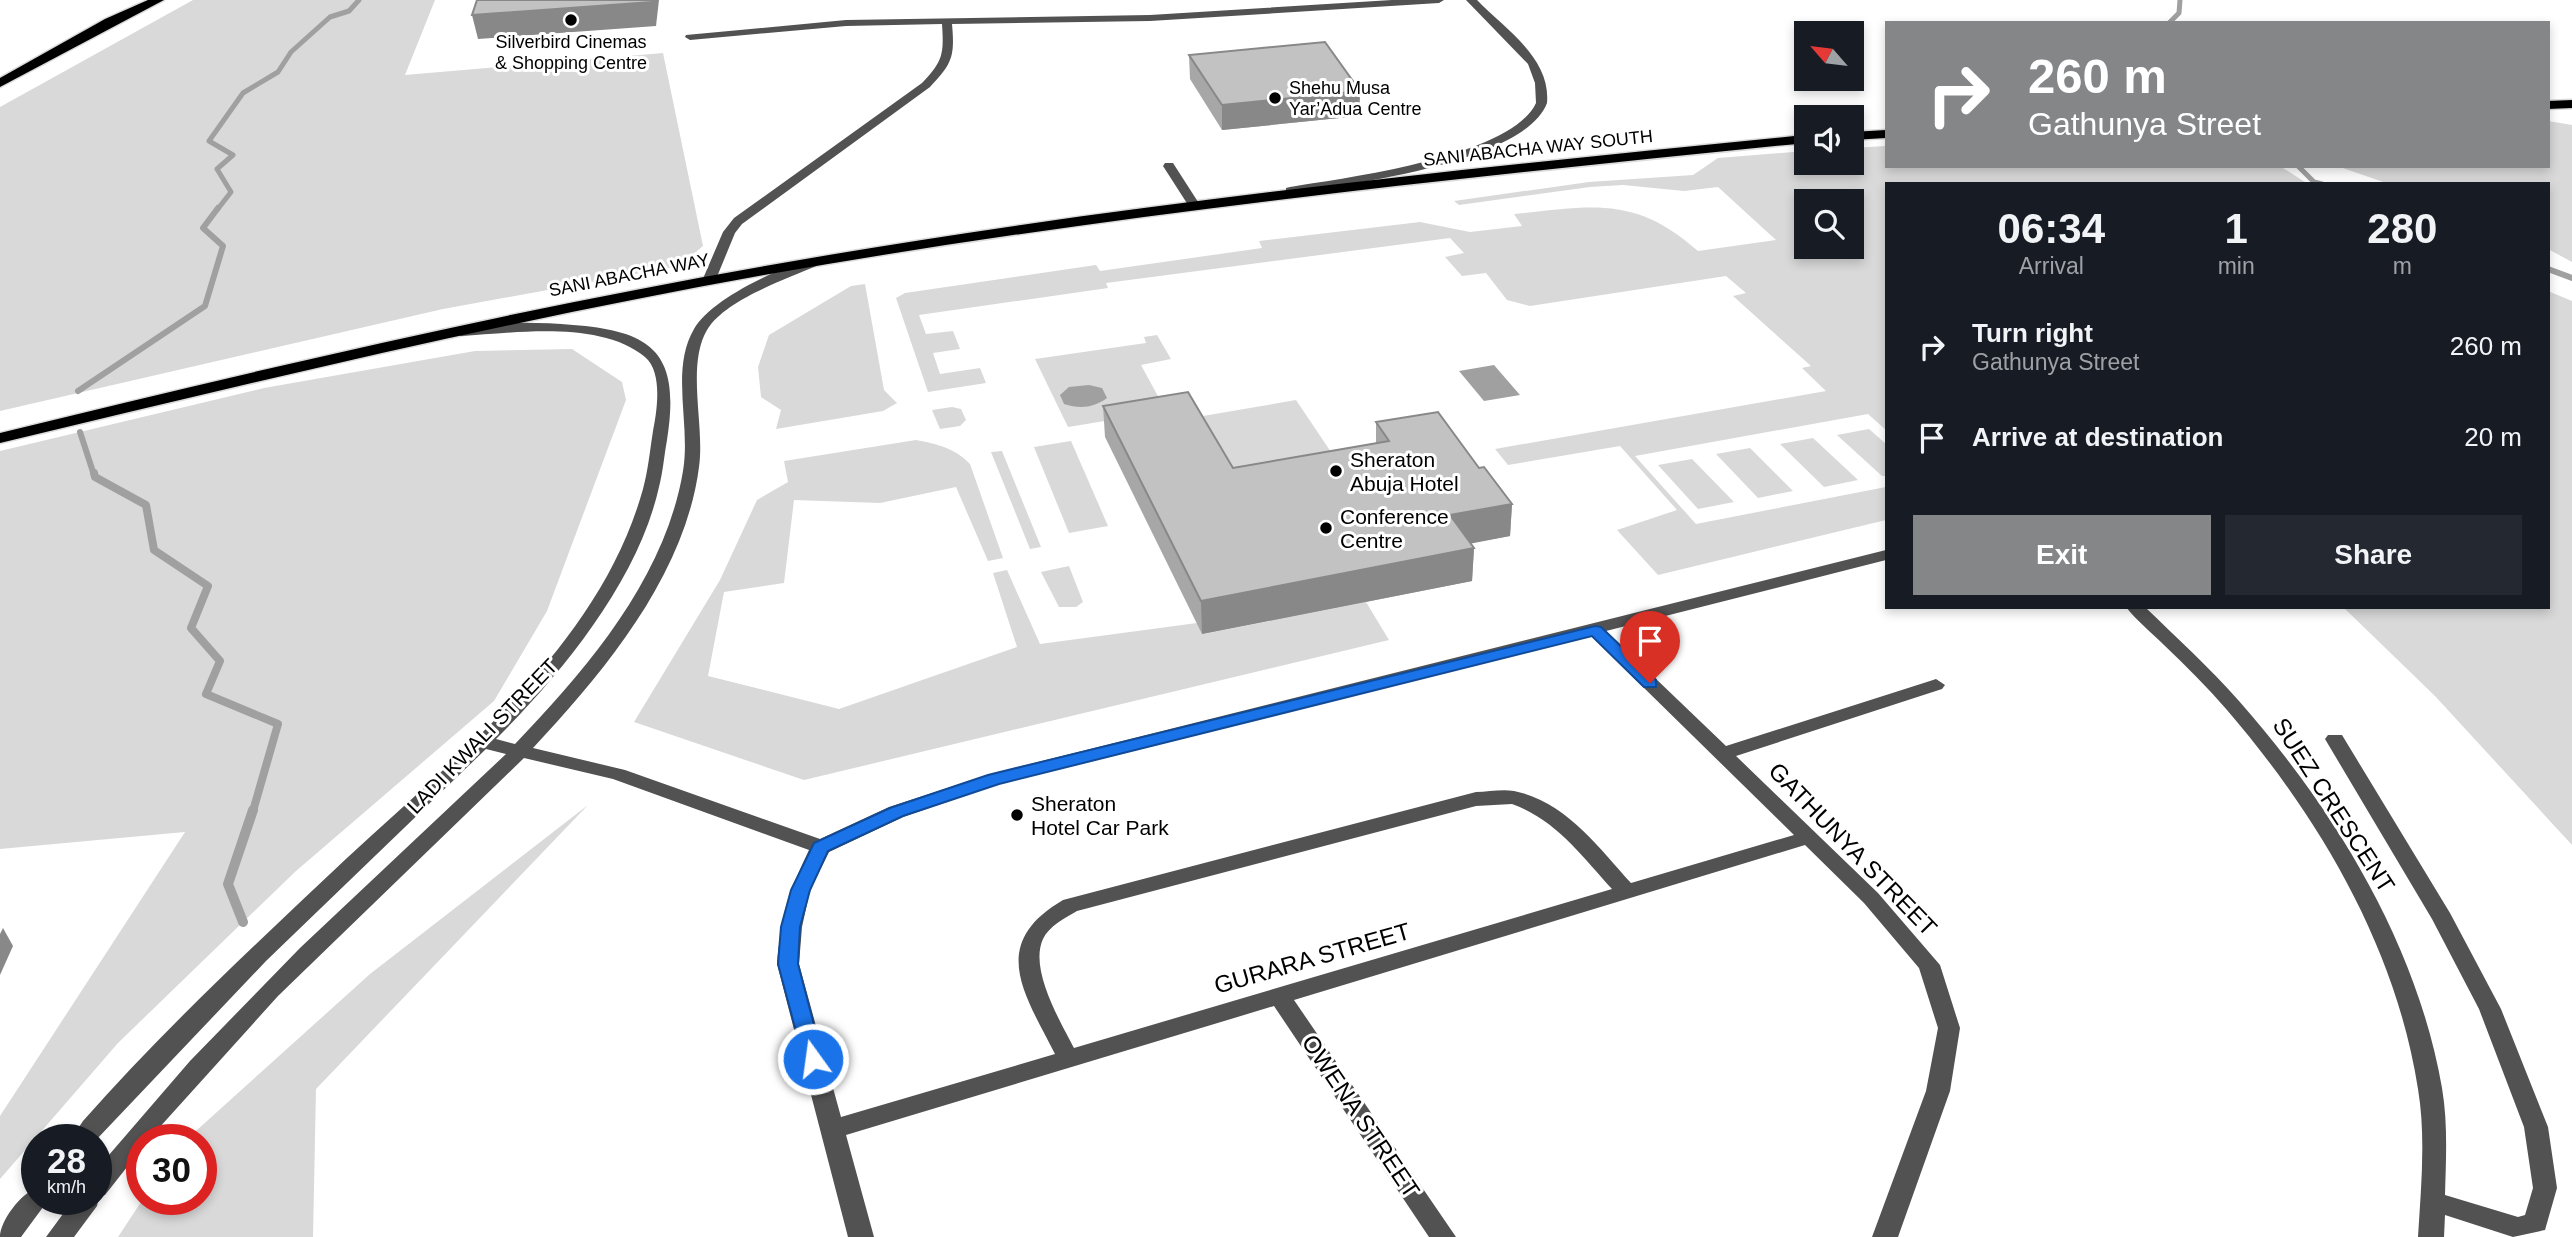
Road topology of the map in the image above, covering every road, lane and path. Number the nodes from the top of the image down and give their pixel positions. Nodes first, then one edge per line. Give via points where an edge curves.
1 (158, 0) edge
2 (1439, 0) edge
3 (1471, 0) edge
4 (947, 20) junction
5 (690, 37) dead end
6 (0, 83) edge
7 (2572, 104) edge
8 (2550, 105) edge
9 (1885, 134) edge
10 (1864, 135) edge
11 (1794, 140) edge
12 (1169, 166) dead end
13 (1273, 194) junction
14 (1194, 205) junction
15 (811, 263) junction
16 (709, 281) junction
17 (447, 333) junction
18 (0, 438) edge
19 (1885, 555) edge
20 (2137, 609) edge
21 (1595, 630) junction
22 (1936, 685) dead end
23 (2335, 739) dead end
24 (482, 742) junction
25 (523, 750) junction
26 (1722, 754) junction
27 (1809, 837) junction
28 (821, 847) junction
29 (1628, 893) junction
30 (1279, 995) junction
31 (1068, 1058) junction
32 (97, 1124) edge
33 (831, 1130) junction
34 (112, 1167) edge
35 (2433, 1201) junction
36 (23, 1215) edge
37 (76, 1215) edge
38 (6, 1237) edge
39 (59, 1237) edge
40 (861, 1237) edge
41 (1443, 1237) edge
42 (1885, 1237) edge
43 (2431, 1237) edge

1 - 6 highway
2 - 4 street via 1150,18
3 - 13 street via 1537,68 1542,93 1540,107 1530,119 1491,144 1439,162
4 - 5 street via 846,23
4 - 16 street via 949,51 943,67 926,85 738,221
7 - 8 highway
9 - 10 highway
11 - 13 highway, SANI ABACHA WAY SOUTH
12 - 14 street
13 - 14 highway, SANI ABACHA WAY
14 - 15 highway, SANI ABACHA WAY
15 - 16 highway, SANI ABACHA WAY
15 - 25 street, LADI KWALI STREET via 758,288 702,326 691,360 694,448 676,530 625,622
16 - 17 highway, SANI ABACHA WAY
17 - 18 highway, SANI ABACHA WAY
17 - 24 street, LADI KWALI STREET via 575,329 615,337 654,357 664,388 656,474 639,527 614,577 571,641
19 - 21 street
20 - 35 street, SUEZ CRESCENT via 2246,721 2350,870 2388,940 2414,1015 2430,1091
21 - 26 street, GATHUNYA STREET
21 - 28 street via 994,779 896,812
22 - 26 street
23 - 35 street via 2442,918 2490,1009 2536,1127 2545,1188 2536,1223 2518,1228
24 - 25 street
24 - 32 street, LADI KWALI STREET via 246,966
25 - 28 street via 618,774
25 - 34 street, LADI KWALI STREET via 272,986
26 - 27 street, GATHUNYA STREET
27 - 29 street, GURARA STREET
27 - 42 street, GATHUNYA STREET via 1871,898 1929,965 1949,1028 1938,1091
28 - 33 street via 800,890 788,964
29 - 30 street, GURARA STREET
29 - 31 street via 1570,831 1538,805 1512,797 1476,799 1070,905 1044,922 1031,942 1030,966 1039,998
30 - 31 street, GURARA STREET
30 - 41 street, OWENA STREET
31 - 33 street, GURARA STREET
33 - 40 street
35 - 43 street, SUEZ CRESCENT
36 - 38 street
37 - 39 street

